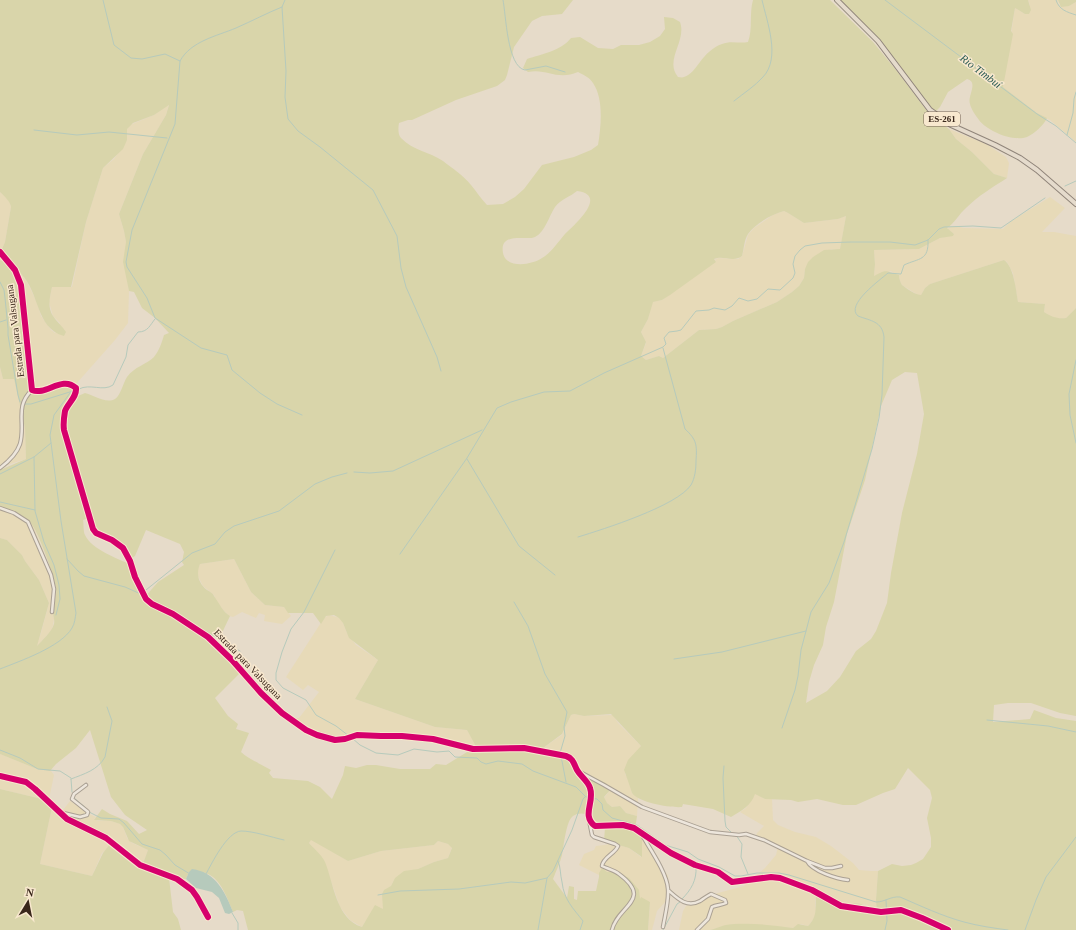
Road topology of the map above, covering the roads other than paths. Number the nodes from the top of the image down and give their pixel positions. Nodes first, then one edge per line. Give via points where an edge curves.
1 (837, 0) edge
2 (1076, 204) edge
3 (0, 252) edge
4 (32, 390) junction
5 (0, 468) edge
6 (0, 508) edge
7 (52, 612) dead end
8 (577, 771) junction
9 (0, 776) edge
10 (86, 785) dead end
11 (58, 812) junction
12 (588, 818) junction
13 (642, 834) junction
14 (807, 861) junction
15 (840, 866) dead end
16 (848, 880) dead end
17 (668, 891) junction
18 (208, 917) dead end
19 (663, 927) dead end
20 (612, 930) edge
21 (697, 930) edge
22 (948, 930) edge

1 - 2 main road, ES-261 via 878,41 934,112 950,125 1020,158
3 - 4 street, Estrada para Valsugana via 15,270 21,285
4 - 5 street via 22,405 20,445
4 - 8 street, Estrada para Valsugana via 39,391 66,384 76,388 76,393 66,410 64,430 93,528 96,533 123,548 146,599 208,637 261,693 295,723 317,735 335,740 357,735 402,736 433,739 473,749 537,750 569,757
6 - 7 street via 28,522 51,574 54,593
8 - 12 street, Estrada para Valsugana via 591,790
8 - 14 street via 636,804 662,815 710,832 746,834
9 - 11 street via 26,782
10 - 11 street via 72,797 88,812 87,816
11 - 18 street via 73,823 106,838 140,865 177,879 192,890
12 - 13 street via 595,826 627,826
12 - 20 street via 594,837 618,846 604,860 602,866 620,874 634,894 633,900
13 - 17 street via 664,874
13 - 22 street via 679,858 718,872 732,882 771,876 780,878 812,890 841,906 881,912 901,910
14 - 15 street via 826,868
14 - 16 street via 809,866
17 - 19 street
17 - 21 street via 687,904 698,902 711,894 725,900 726,903 712,907 708,919

